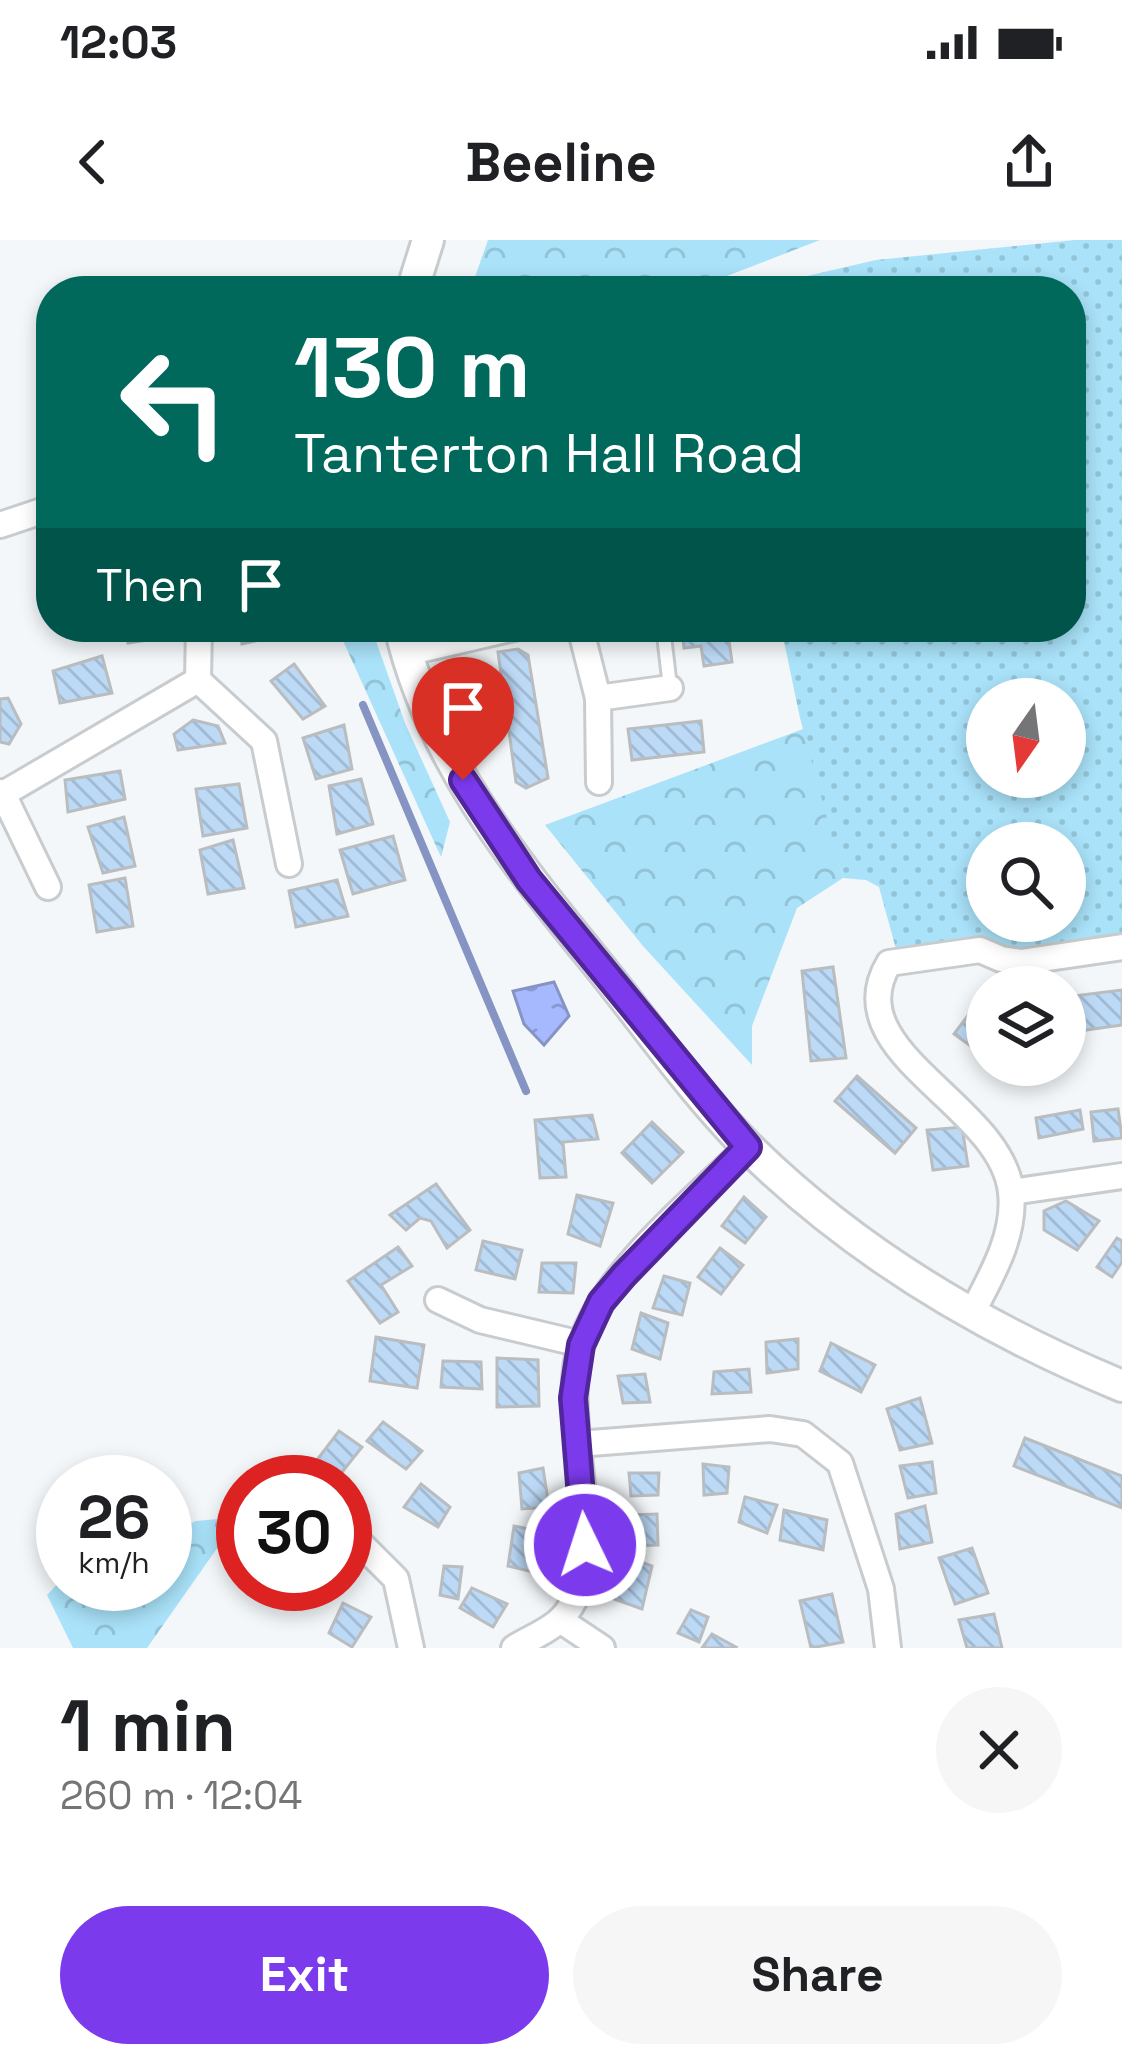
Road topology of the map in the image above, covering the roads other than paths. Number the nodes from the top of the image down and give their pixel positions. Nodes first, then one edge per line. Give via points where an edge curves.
1 (428, 240) edge
2 (417, 276) edge
3 (36, 513) edge
4 (0, 525) edge
5 (199, 642) edge
6 (404, 642) edge
7 (584, 642) edge
8 (665, 642) edge
9 (198, 680) junction
10 (670, 688) joint
11 (598, 698) junction
12 (598, 782) dead end
13 (2, 794) edge
14 (289, 864) dead end
15 (48, 887) dead end
16 (1122, 947) edge
17 (748, 1147) junction
18 (1122, 1176) edge
19 (1011, 1192) junction
20 (437, 1300) dead end
21 (971, 1315) junction
22 (581, 1345) junction
23 (1122, 1386) edge
24 (578, 1444) junction
25 (372, 1555) edge
26 (560, 1620) junction
27 (411, 1648) edge
28 (514, 1648) edge
29 (602, 1648) edge
30 (888, 1648) edge

1 - 2 street
3 - 4 street
5 - 9 street
6 - 17 street via 425,712 506,849
7 - 11 street
8 - 10 lane
9 - 13 street
9 - 14 street via 264,740
10 - 11 street
11 - 12 street
13 - 15 street
16 - 19 street via 1021,962 980,950 889,963 876,985 891,1042 977,1125
17 - 21 street via 843,1229
17 - 22 street via 601,1302
18 - 19 street
19 - 21 street via 1004,1248
20 - 22 street via 480,1320
21 - 23 street
22 - 24 street via 573,1398
24 - 26 street via 582,1586
24 - 30 street via 803,1434 840,1463 881,1589
25 - 27 street via 396,1579
26 - 28 street
26 - 29 street

